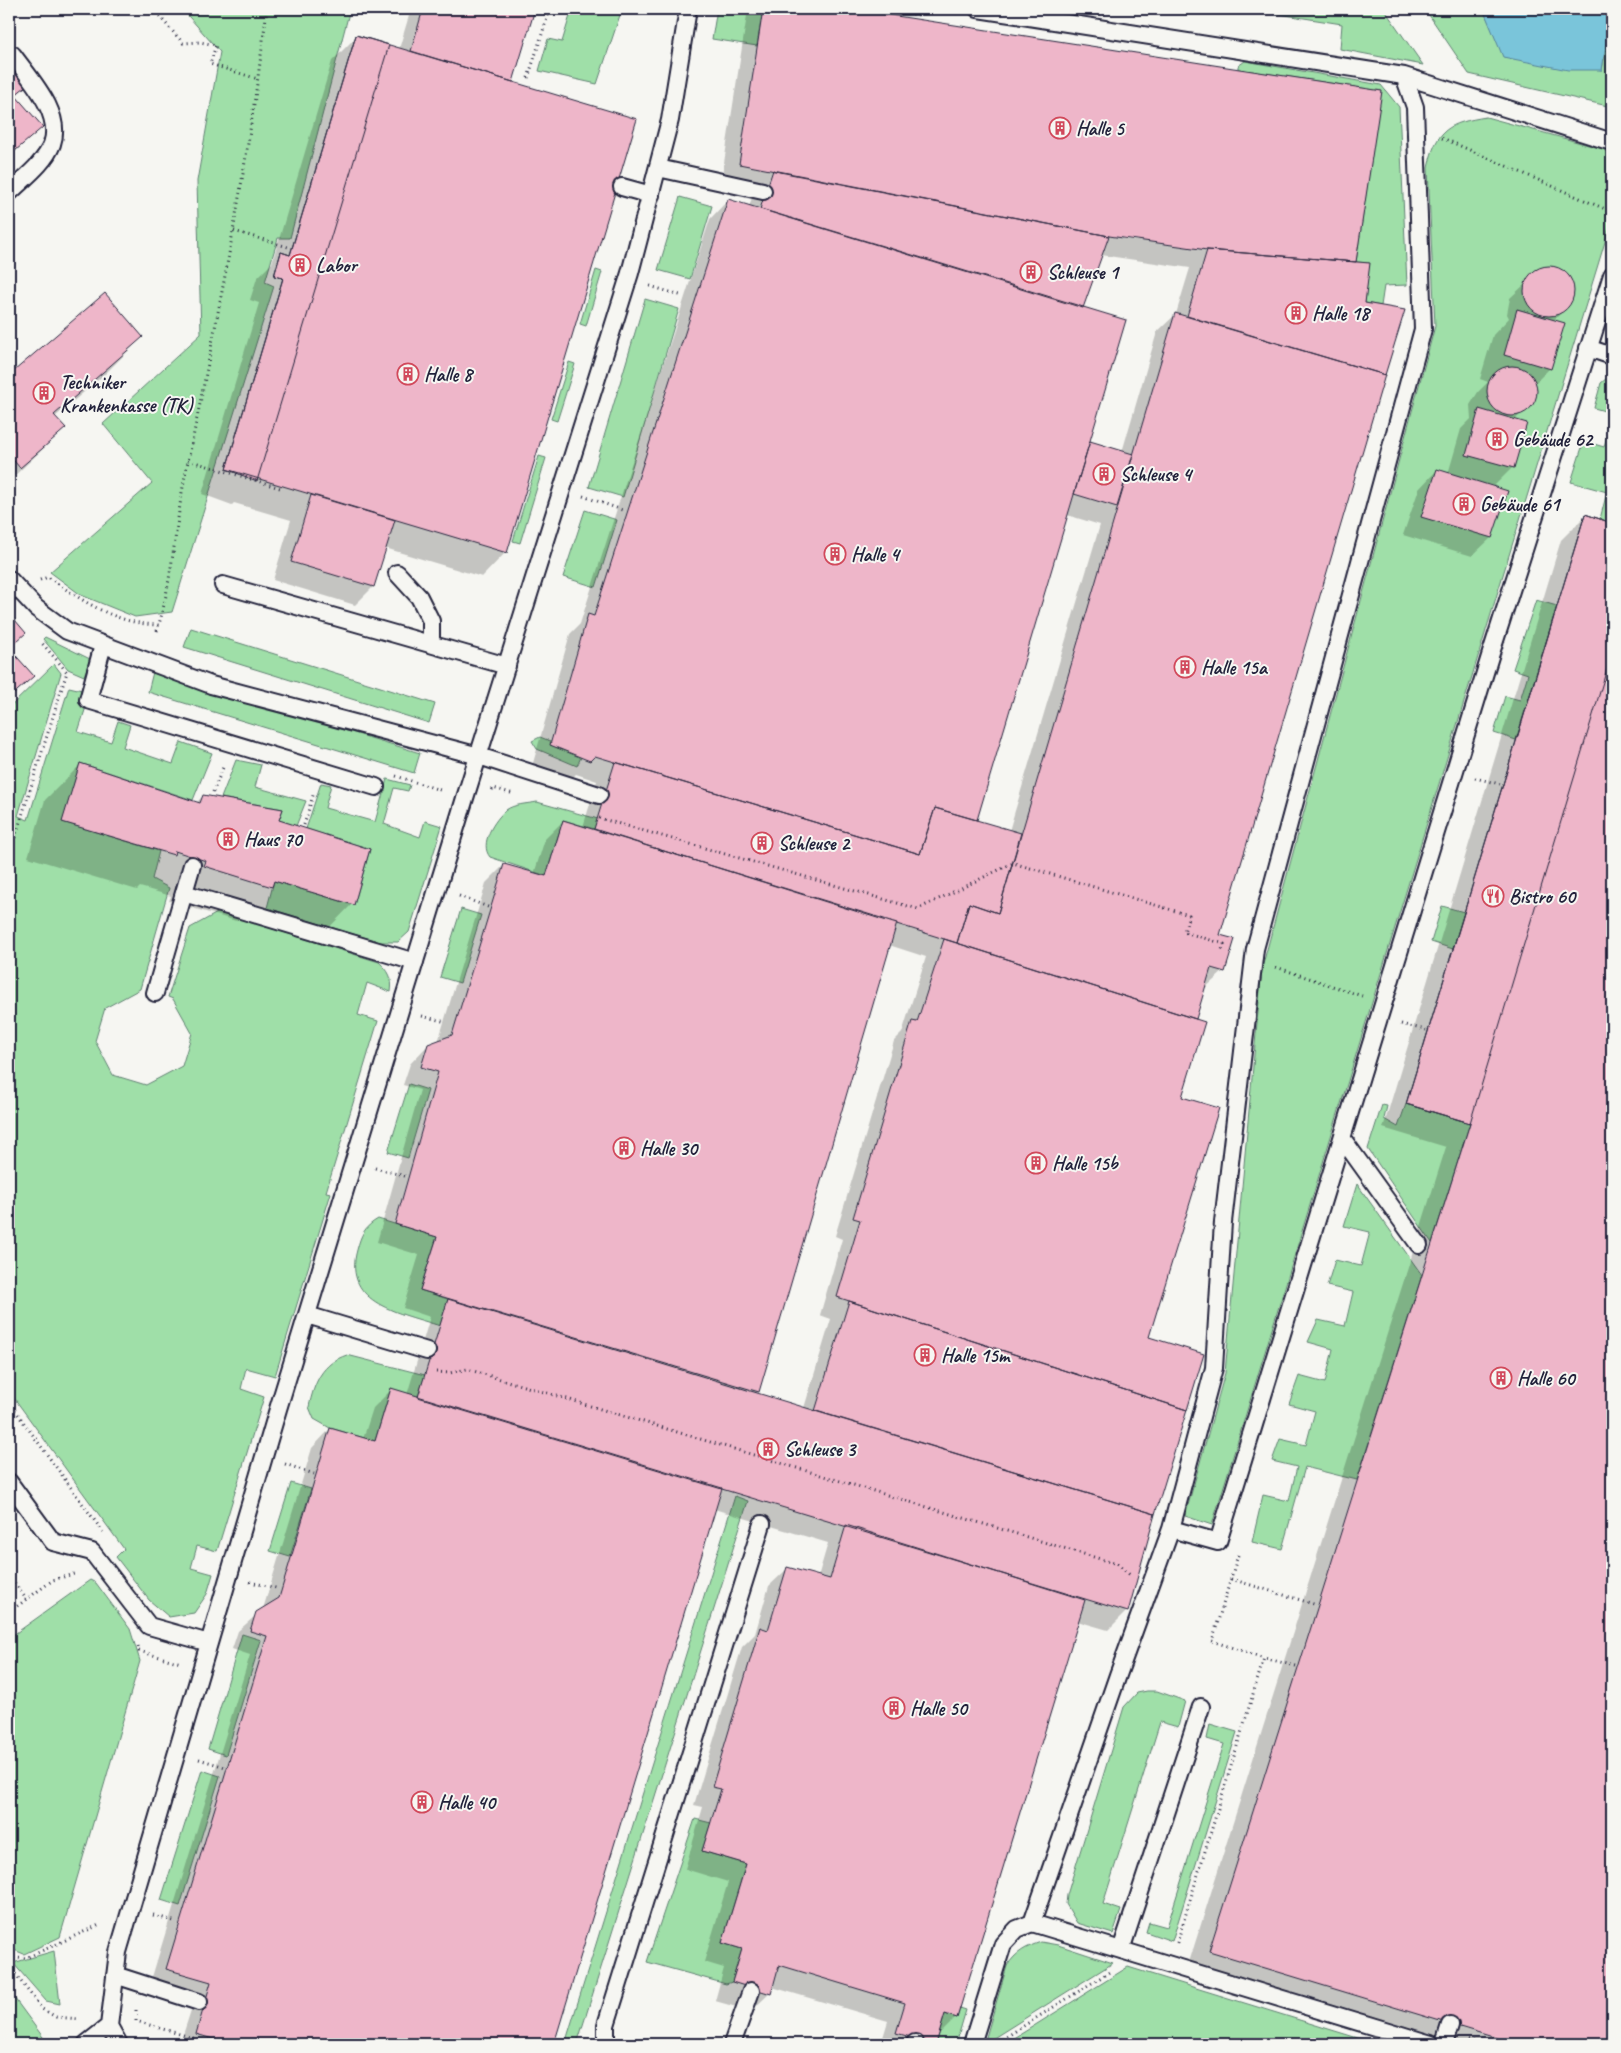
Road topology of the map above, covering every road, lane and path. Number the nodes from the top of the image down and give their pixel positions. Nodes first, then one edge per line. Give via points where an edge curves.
1 (153, 9) edge
2 (267, 9) edge
3 (550, 9) edge
4 (688, 9) edge
5 (978, 9) edge
6 (1067, 16) edge
7 (13, 55) dead end
8 (1404, 76) junction
9 (528, 78) dead end
10 (258, 79) junction
11 (1442, 138) dead end
12 (1612, 142) edge
13 (658, 168) junction
14 (622, 187) dead end
15 (763, 191) dead end
16 (9, 193) edge
17 (651, 195) junction
18 (1612, 212) edge
19 (234, 231) junction
20 (288, 247) dead end
21 (1612, 275) edge
22 (642, 283) dead end
23 (683, 296) dead end
24 (1588, 348) junction
25 (1612, 356) edge
26 (188, 460) junction
27 (280, 488) dead end
28 (580, 495) dead end
29 (622, 510) dead end
30 (397, 574) dead end
31 (35, 576) dead end
32 (9, 579) edge
33 (223, 585) dead end
34 (159, 625) junction
35 (157, 631) dead end
36 (35, 635) dead end
37 (431, 644) junction
38 (103, 645) junction
39 (507, 666) junction
40 (479, 756) junction
41 (1472, 777) dead end
42 (1500, 784) dead end
43 (376, 787) dead end
44 (490, 793) dead end
45 (599, 795) dead end
46 (520, 796) dead end
47 (593, 816) dead end
48 (9, 857) edge
49 (192, 865) dead end
50 (184, 894) junction
51 (454, 894) dead end
52 (488, 907) dead end
53 (1222, 950) dead end
54 (415, 962) junction
55 (1274, 967) dead end
56 (155, 993) dead end
57 (1371, 999) dead end
58 (419, 1015) dead end
59 (446, 1022) dead end
60 (1398, 1023) dead end
61 (1426, 1030) dead end
62 (1342, 1138) junction
63 (372, 1168) dead end
64 (405, 1176) dead end
65 (1419, 1245) dead end
66 (307, 1315) junction
67 (427, 1351) dead end
68 (431, 1371) dead end
69 (9, 1402) edge
70 (282, 1463) dead end
71 (314, 1474) dead end
72 (9, 1482) edge
73 (762, 1524) dead end
74 (1171, 1529) junction
75 (104, 1533) dead end
76 (81, 1572) dead end
77 (9, 1575) edge
78 (1132, 1577) dead end
79 (1231, 1579) dead end
80 (245, 1581) dead end
81 (276, 1588) dead end
82 (26, 1599) junction
83 (1317, 1605) dead end
84 (9, 1612) edge
85 (209, 1643) junction
86 (139, 1651) dead end
87 (186, 1664) dead end
88 (1296, 1666) dead end
89 (1201, 1707) dead end
90 (191, 1757) dead end
91 (225, 1767) dead end
92 (150, 1913) dead end
93 (177, 1922) dead end
94 (1032, 1923) junction
95 (99, 1925) dead end
96 (1121, 1950) junction
97 (1175, 1951) dead end
98 (9, 1956) edge
99 (9, 1966) edge
100 (1118, 1967) dead end
101 (115, 1975) junction
102 (750, 1991) dead end
103 (199, 2002) dead end
104 (79, 2019) dead end
105 (136, 2021) dead end
106 (1450, 2025) dead end
107 (109, 2026) junction
108 (86, 2044) edge
109 (119, 2044) edge
110 (213, 2044) edge
111 (606, 2044) edge
112 (732, 2044) edge
113 (972, 2044) edge
114 (994, 2044) edge
115 (1431, 2044) edge
116 (1444, 2044) edge

1 - 10 path via 183,43 216,45 210,64
2 - 10 path
3 - 9 path
4 - 13 lane via 670,120
5 - 6 lane
6 - 8 lane
7 - 16 lane via 49,109 54,130 52,144 45,156
8 - 12 lane
8 - 74 lane via 1415,107 1423,329 1255,949 1222,1222 1214,1368
10 - 19 path
11 - 18 path
13 - 15 lane
13 - 17 lane
14 - 17 lane
17 - 39 lane via 630,273
19 - 20 path
19 - 26 path
21 - 24 lane
22 - 23 path
24 - 25 lane
24 - 62 lane via 1490,653
26 - 27 path
26 - 34 path
28 - 29 path
30 - 37 lane via 419,597 432,621
31 - 34 path via 39,580 48,577 108,615 139,625
32 - 38 lane via 36,608 67,631
33 - 37 lane
34 - 35 path
36 - 48 path via 67,672
37 - 39 lane
38 - 40 lane via 210,685
38 - 43 lane via 88,700
39 - 40 lane
40 - 45 lane
40 - 54 lane
41 - 42 path
44 - 46 path via 493,788
47 - 53 path via 918,909 1013,863 1190,915 1184,932 1224,944
49 - 50 lane
50 - 54 lane
50 - 56 lane
51 - 52 path
54 - 66 lane
55 - 57 path
58 - 59 path
60 - 61 path
62 - 65 lane
62 - 74 lane via 1218,1542
63 - 64 path
66 - 67 lane
66 - 85 lane
68 - 78 path via 450,1373 467,1369 1117,1564
69 - 75 path
70 - 71 path
72 - 85 lane via 53,1542 92,1552 149,1626
73 - 111 lane via 609,2016
74 - 94 lane via 1152,1563 1118,1675
76 - 82 path via 53,1580
77 - 82 path
79 - 83 path
80 - 81 path
82 - 84 path
85 - 101 lane via 118,1952
86 - 87 path
88 - 97 path via 1264,1658
89 - 96 lane
90 - 91 path
92 - 93 path
94 - 96 lane
94 - 113 lane via 1017,1929 1003,1944
95 - 98 path via 26,1958
96 - 115 lane
99 - 104 path via 42,2010 56,2017
100 - 114 path
101 - 103 lane
101 - 107 lane
102 - 112 lane
105 - 110 path
106 - 116 lane
107 - 108 lane
107 - 109 lane

